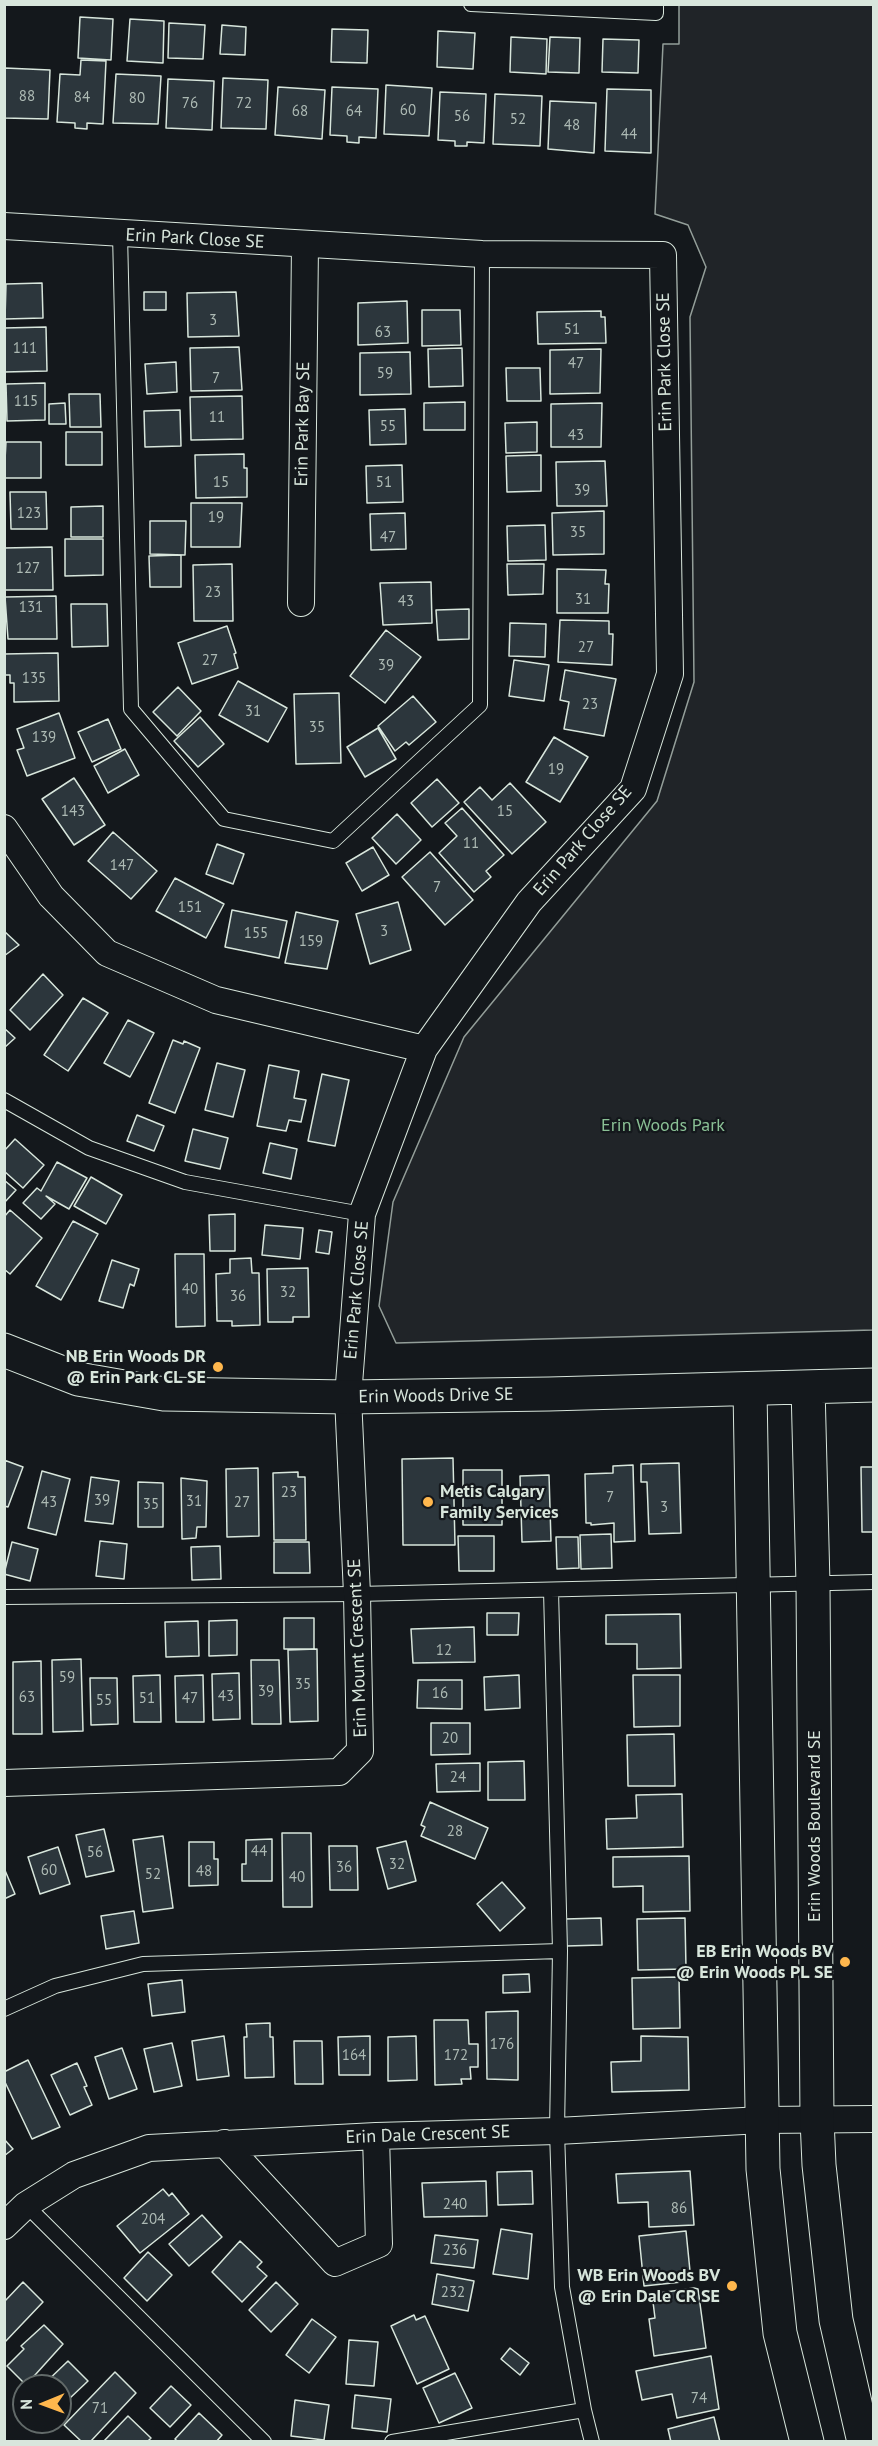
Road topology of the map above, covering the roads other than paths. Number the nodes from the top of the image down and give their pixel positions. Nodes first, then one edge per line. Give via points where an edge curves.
1 (471, 4) edge
2 (657, 4) edge
3 (4, 226) edge
4 (120, 234) junction
5 (305, 245) junction
6 (482, 254) junction
7 (301, 603) dead end
8 (4, 828) edge
9 (424, 1050) junction
10 (4, 1100) edge
11 (362, 1214) junction
12 (4, 1350) edge
13 (873, 1384) edge
14 (808, 1387) junction
15 (750, 1389) junction
16 (348, 1396) junction
17 (873, 1582) edge
18 (813, 1584) junction
19 (754, 1586) junction
20 (550, 1590) junction
21 (357, 1594) junction
22 (4, 1597) edge
23 (4, 1783) edge
24 (560, 1951) junction
25 (4, 2009) edge
26 (817, 2119) junction
27 (873, 2119) edge
28 (762, 2120) junction
29 (557, 2131) junction
30 (376, 2136) junction
31 (224, 2144) junction
32 (26, 2205) junction
33 (4, 2226) edge
34 (584, 2410) junction
35 (264, 2442) edge
36 (392, 2442) edge
37 (592, 2442) edge
38 (807, 2442) edge
39 (864, 2442) edge

1 - 2 lane via 656,13
3 - 4 street, Erin Park Close SE
4 - 5 street, Erin Park Close SE
4 - 6 lane via 131,709 224,819 333,841 480,705
5 - 6 street, Erin Park Close SE
5 - 7 street, Erin Park Bay SE
6 - 9 street, Erin Park Close SE via 663,255 670,675 633,789 529,902
8 - 9 street via 51,896 107,953 216,1000
9 - 11 street, Erin Park Close SE
10 - 11 lane via 89,1148 185,1182
11 - 16 street, Erin Park Close SE
12 - 16 street, Erin Woods Drive SE via 78,1379 164,1394
13 - 14 street, Erin Woods Drive SE
14 - 15 street, Erin Woods Drive SE
14 - 18 street, Erin Woods Boulevard SE
15 - 16 street, Erin Woods Drive SE
15 - 19 street
16 - 21 street, Erin Mount Crescent SE
17 - 18 lane
18 - 19 lane
18 - 26 street, Erin Woods Boulevard SE
19 - 20 lane
19 - 28 street
20 - 21 lane
20 - 24 lane
21 - 22 lane
21 - 23 street, Erin Mount Crescent SE via 360,1750 339,1772
24 - 25 lane via 143,1964 55,1986
24 - 29 lane
26 - 27 street, Erin Dale Crescent SE
26 - 28 street, Erin Dale Crescent SE
26 - 39 street, Erin Woods Boulevard SE via 836,2320
28 - 29 street, Erin Dale Crescent SE
28 - 38 street via 763,2169 780,2333
29 - 30 street, Erin Dale Crescent SE
29 - 34 lane via 562,2287
30 - 31 street, Erin Dale Crescent SE
30 - 31 street via 379,2244 335,2263
31 - 32 street, Erin Dale Crescent SE via 149,2148 74,2175
32 - 33 street, Erin Dale Crescent SE
32 - 35 lane
34 - 36 lane
34 - 37 lane

